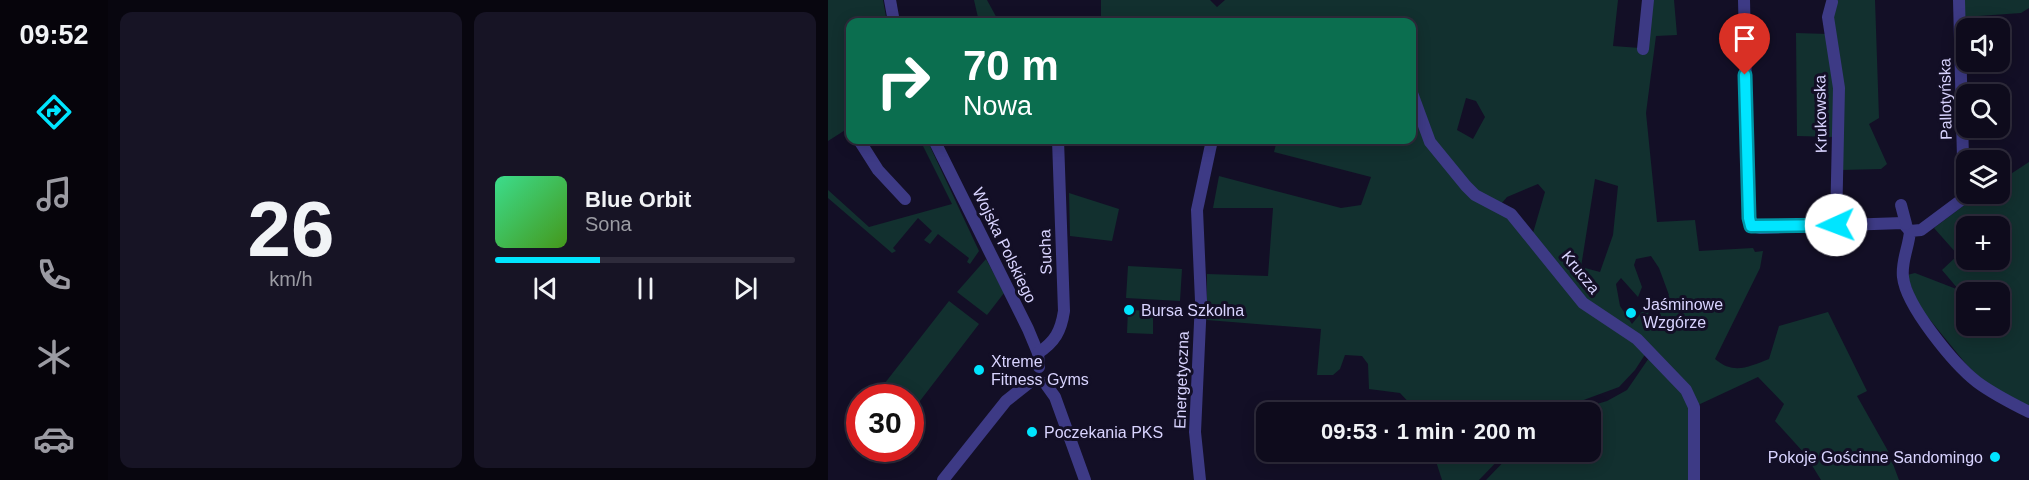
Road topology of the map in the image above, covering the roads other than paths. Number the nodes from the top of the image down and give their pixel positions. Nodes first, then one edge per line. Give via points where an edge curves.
1 (890, 0) edge
2 (1648, 0) edge
3 (1744, 0) edge
4 (1959, 0) edge
5 (1832, 2) dead end
6 (893, 18) edge
7 (1643, 49) dead end
8 (1416, 104) edge
9 (862, 144) edge
10 (936, 144) edge
11 (1058, 144) edge
12 (1211, 144) edge
13 (904, 199) dead end
14 (1901, 205) dead end
15 (1836, 225) junction
16 (1908, 228) junction
17 (1038, 353) junction
18 (1039, 367) junction
19 (1030, 382) junction
20 (1045, 383) junction
21 (2029, 412) edge
22 (943, 480) edge
23 (1084, 480) edge
24 (1200, 480) edge
25 (1694, 480) edge

1 - 6 street
2 - 7 street
3 - 15 street via 1749,222 1760,228
4 - 16 street, Pallotyńska via 1964,198 1921,230
5 - 15 street, Krukowska via 1828,17 1839,88
8 - 25 street, Krucza via 1430,141 1466,186 1475,195 1512,214 1583,303 1637,339 1686,390 1695,412
9 - 13 street
10 - 17 street, Wojska Polskiego
11 - 17 street, Sucha via 1064,310 1053,343
12 - 24 street, Energetyczna via 1197,210 1201,294 1195,426
14 - 16 street
15 - 16 street
16 - 21 street via 1902,275 1915,310 1970,376 1992,393
17 - 18 street, Wojska Polskiego
18 - 19 street via 1030,370
18 - 20 street via 1047,373
19 - 20 street via 1037,386
19 - 22 street via 1006,401
20 - 23 street via 1055,397

